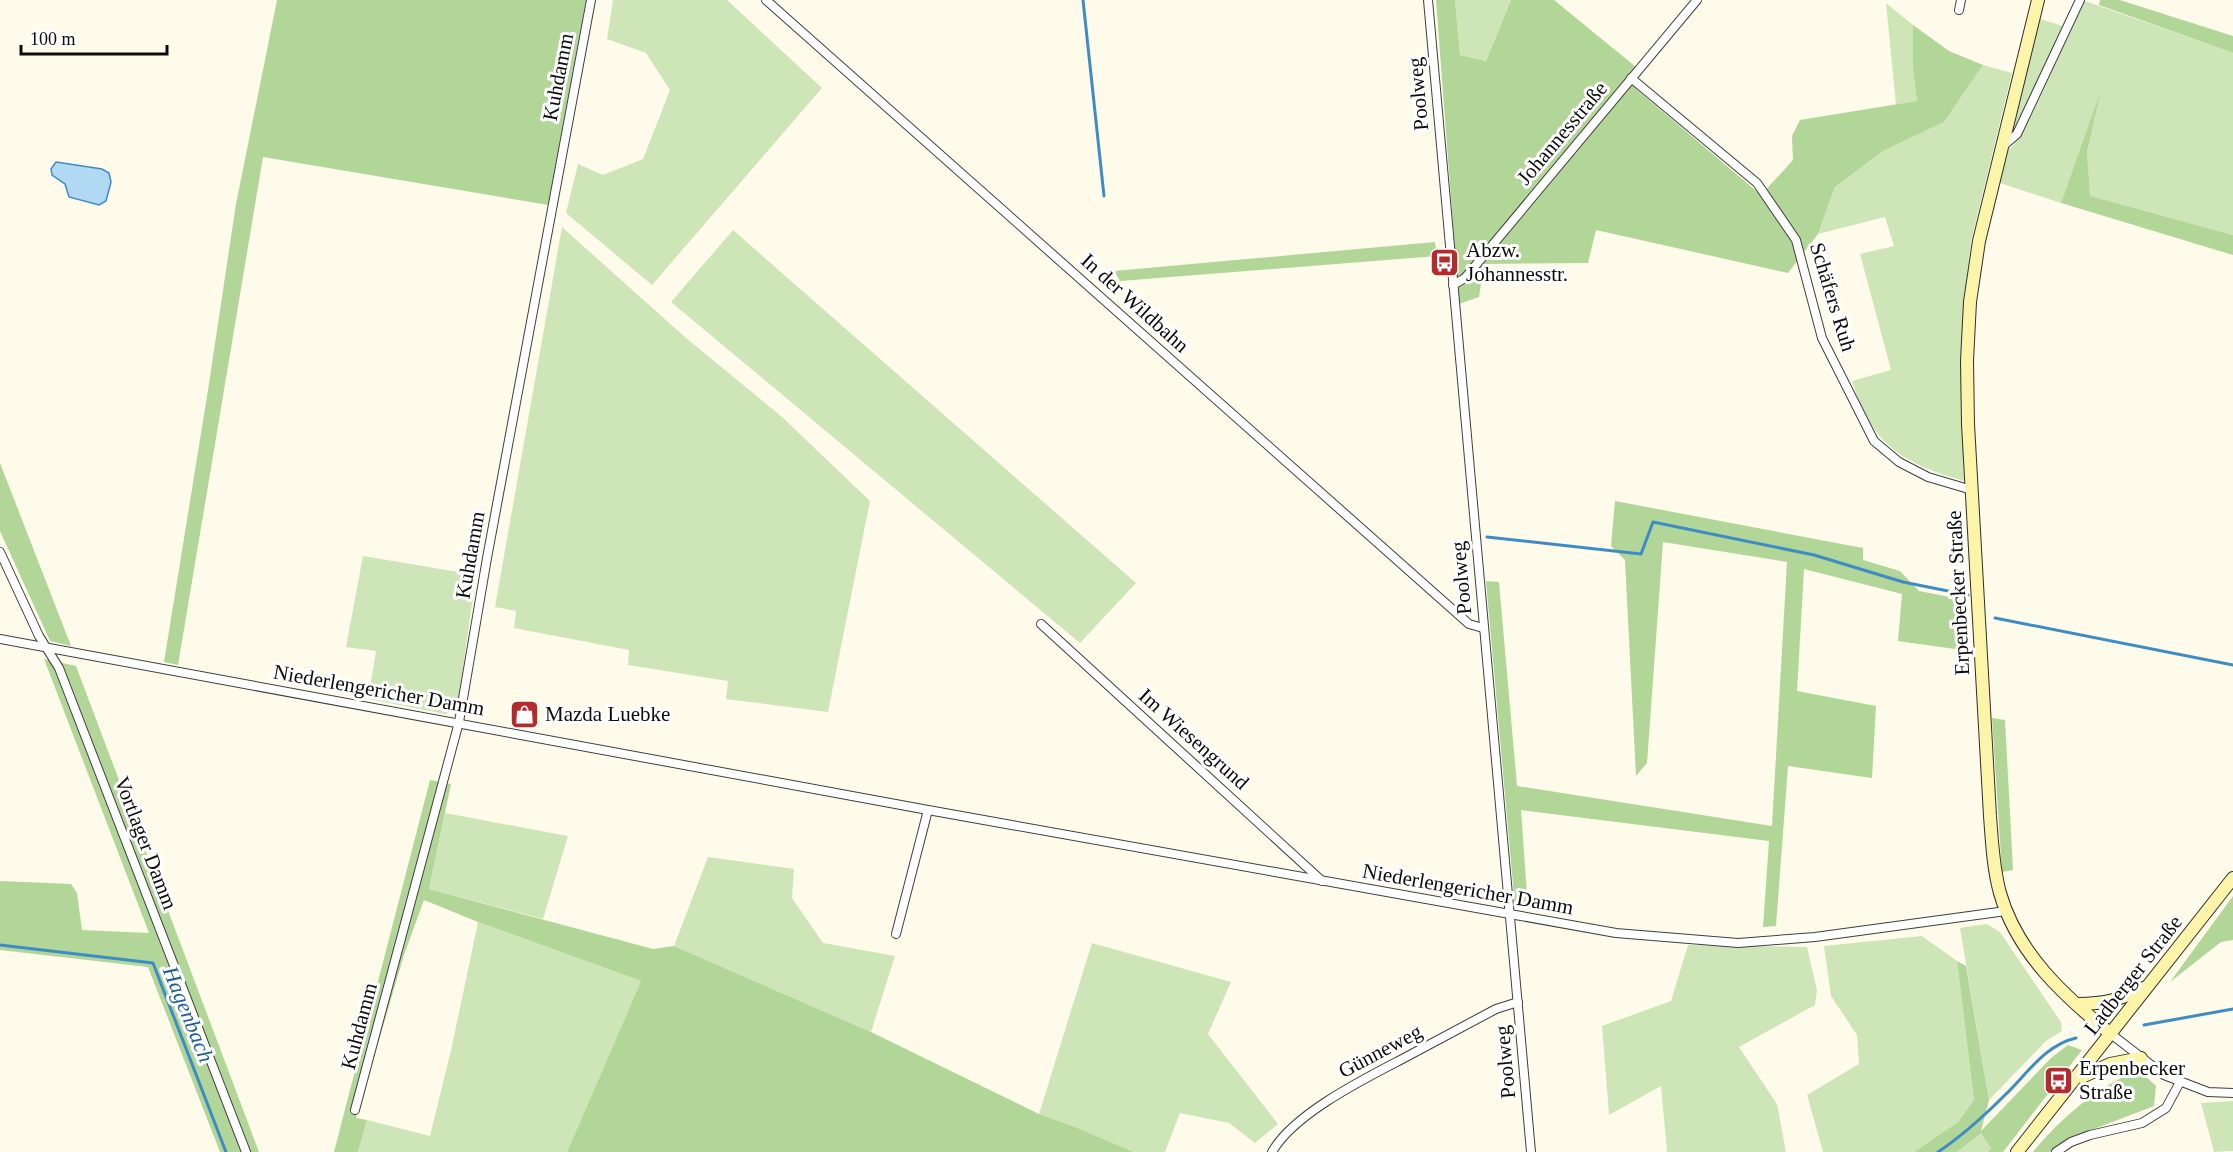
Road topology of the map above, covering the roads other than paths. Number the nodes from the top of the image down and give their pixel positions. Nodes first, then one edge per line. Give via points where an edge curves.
1 (591, 0) edge
2 (766, 0) edge
3 (1428, 0) edge
4 (1697, 0) edge
5 (1961, 0) edge
6 (2038, 0) edge
7 (2080, 0) edge
8 (1959, 10) dead end
9 (1631, 78) junction
10 (2002, 147) junction
11 (1453, 285) junction
12 (1972, 490) junction
13 (0, 552) edge
14 (1041, 624) dead end
15 (1483, 628) junction
16 (0, 639) edge
17 (47, 647) junction
18 (459, 722) junction
19 (928, 810) junction
20 (2233, 878) edge
21 (1322, 881) junction
22 (2006, 911) junction
23 (1510, 916) junction
24 (896, 934) dead end
25 (2150, 985) junction
26 (1518, 1002) junction
27 (2078, 1004) junction
28 (2111, 1034) junction
29 (2141, 1058) junction
30 (2073, 1082) junction
31 (2180, 1082) junction
32 (2233, 1093) edge
33 (355, 1110) dead end
34 (246, 1152) edge
35 (1272, 1152) edge
36 (1531, 1152) edge
37 (2017, 1152) edge
38 (2056, 1152) edge

1 - 18 street, Kuhdamm
2 - 15 street, In der Wildbahn via 1469,624
3 - 11 street, Poolweg
4 - 9 street, Johannesstraße
5 - 8 street
6 - 10 main road, Erpenbecker Straße
7 - 10 street, Erpenbecker Straße via 2017,134
9 - 11 street, Johannesstraße via 1465,278
9 - 12 street, Schäfers Ruh via 1757,183 1796,240 1822,338 1874,441 1899,462 1928,477
10 - 12 main road, Erpenbecker Straße via 1979,241 1970,302 1967,362
11 - 15 street, Poolweg
12 - 22 main road, Erpenbecker Straße via 1990,826 1994,869
13 - 17 street, Vortlager Damm
14 - 21 street, Im Wiesengrund
15 - 23 street, Poolweg
16 - 17 street, Niederlengericher Damm
17 - 18 street, Niederlengericher Damm
17 - 34 street, Vortlager Damm via 59,668
18 - 19 street, Niederlengericher Damm
18 - 33 street, Kuhdamm
19 - 21 street, Niederlengericher Damm
19 - 24 street
20 - 25 main road, Ladberger Straße
21 - 23 street, Niederlengericher Damm
22 - 23 street, Niederlengericher Damm via 1815,937 1738,943 1616,933
22 - 27 main road, Erpenbecker Straße via 2027,952
23 - 26 street, Poolweg
25 - 27 main road via 2119,1000
25 - 28 main road, Ladberger Straße
26 - 35 street, Günneweg via 1496,1009 1354,1084 1310,1112
26 - 36 street, Poolweg
27 - 28 main road, Erpenbecker Straße
28 - 29 street
28 - 30 main road, Ladberger Straße
29 - 30 main road via 2093,1070
29 - 31 street
30 - 37 main road, Ladberger Straße
31 - 32 street via 2208,1092
31 - 38 street via 2166,1108 2142,1123 2090,1135

